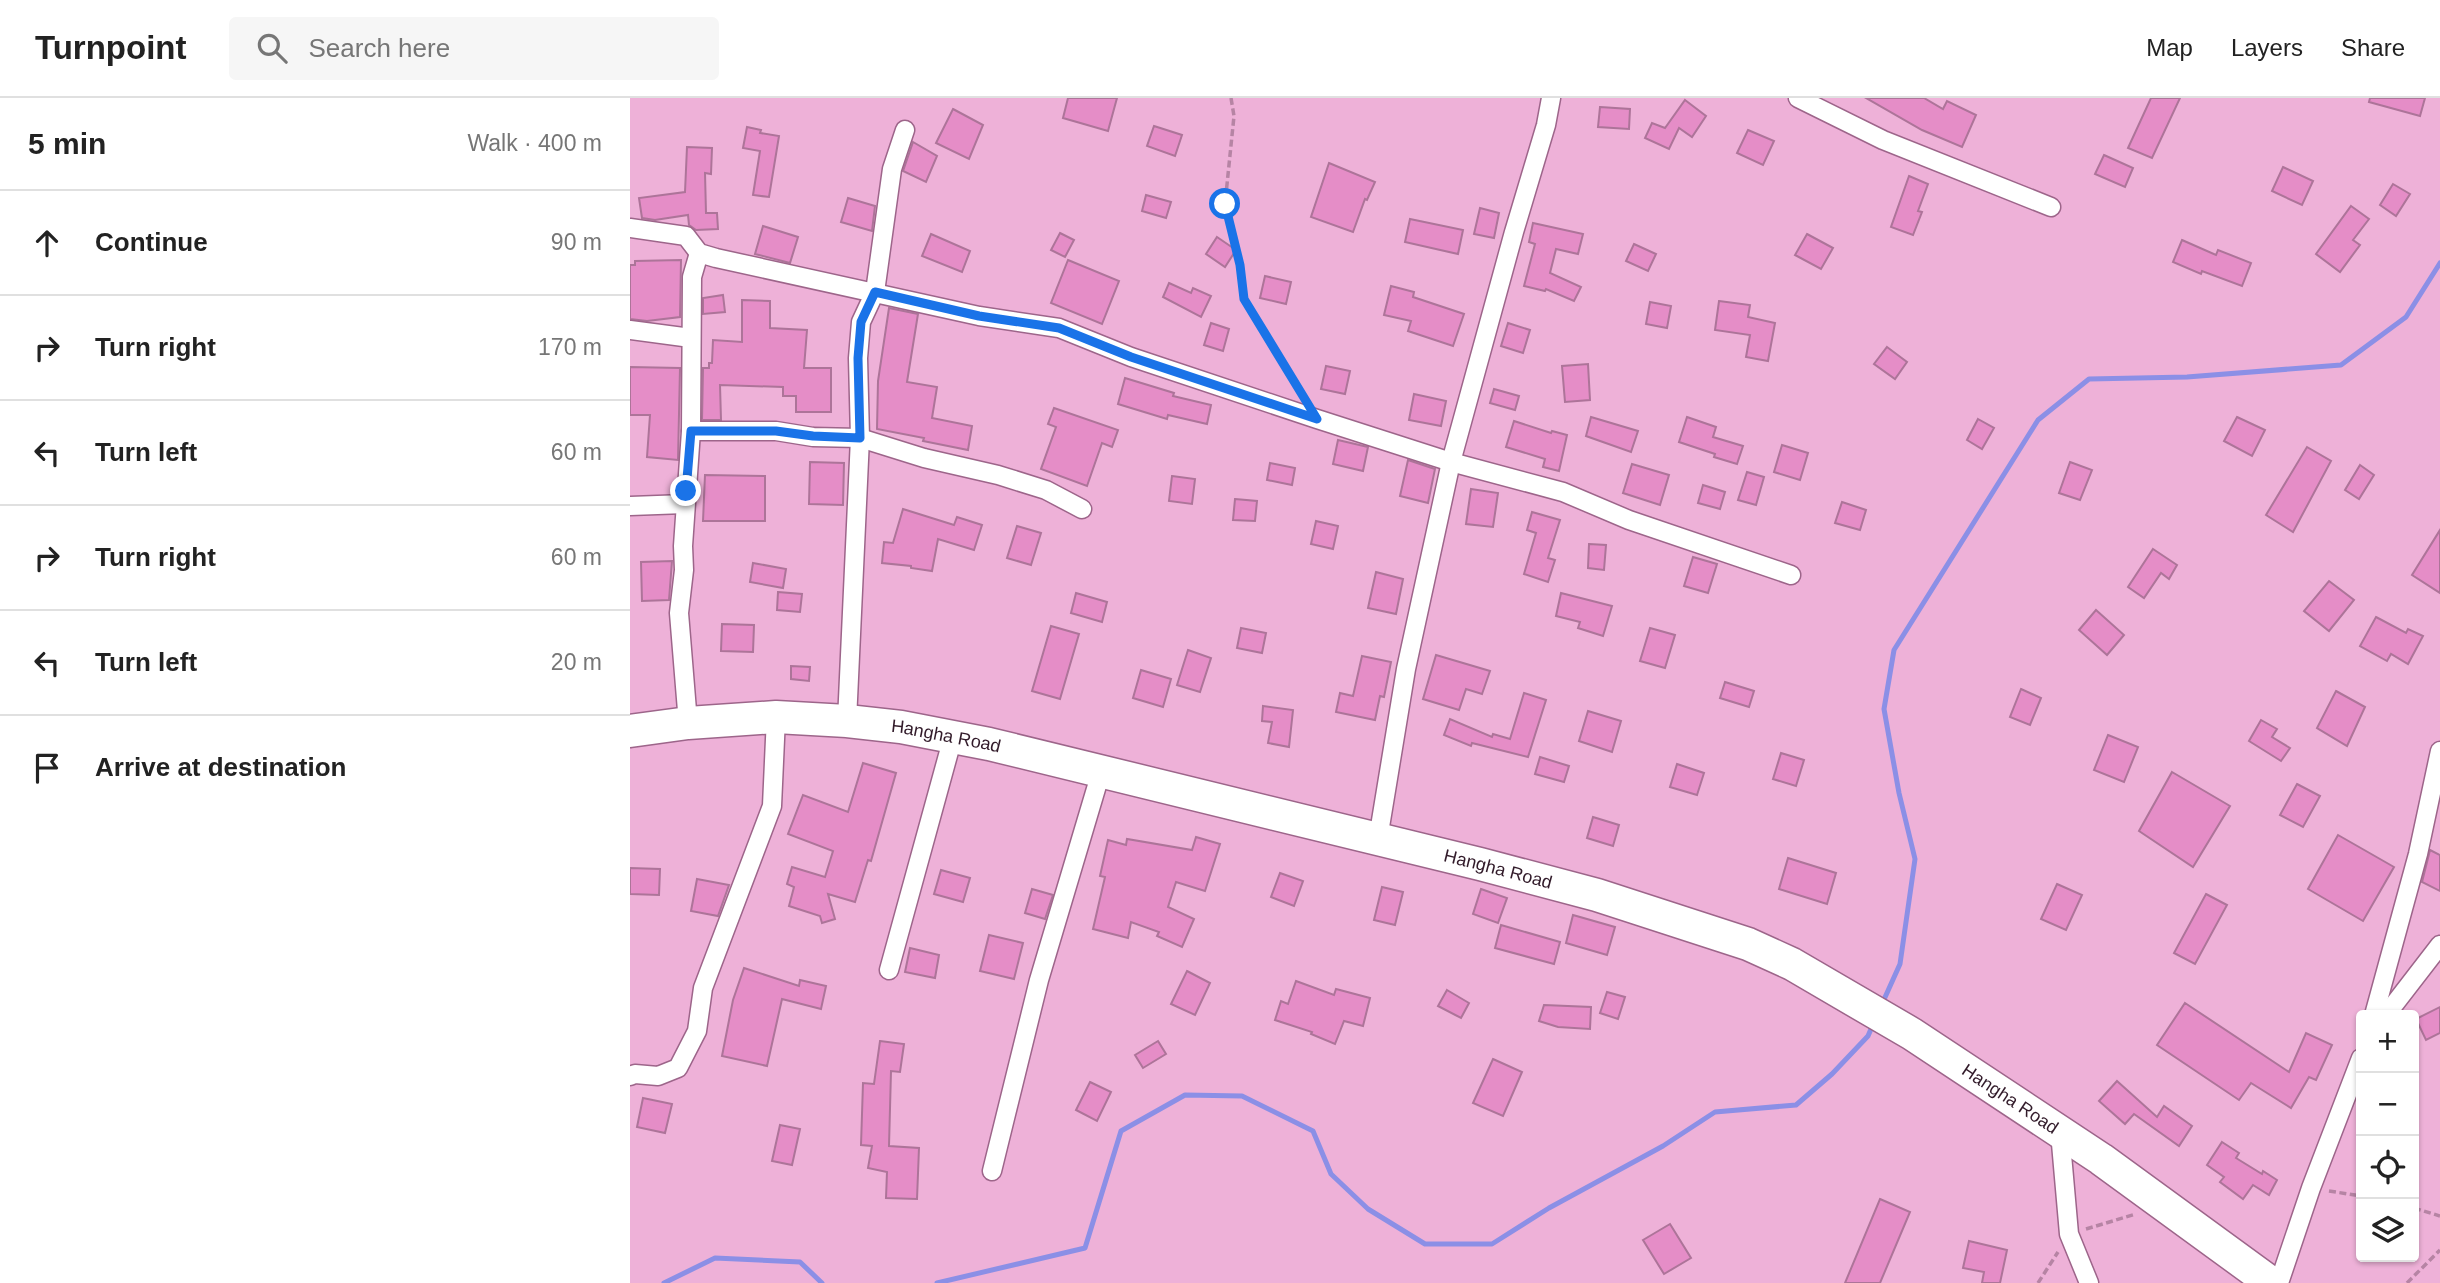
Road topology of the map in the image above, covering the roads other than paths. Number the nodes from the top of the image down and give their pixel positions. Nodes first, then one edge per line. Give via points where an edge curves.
1 (1551, 98) edge
2 (1798, 98) edge
3 (905, 131) dead end
4 (2051, 207) dead end
5 (630, 228) edge
6 (699, 253) junction
7 (875, 292) junction
8 (630, 330) edge
9 (691, 338) junction
10 (691, 431) junction
11 (860, 438) junction
12 (1451, 462) junction
13 (685, 504) junction
14 (630, 506) edge
15 (1082, 509) dead end
16 (1791, 575) dead end
17 (776, 717) junction
18 (847, 720) junction
19 (688, 723) junction
20 (630, 730) edge
21 (953, 737) junction
22 (2440, 751) edge
23 (1101, 772) junction
24 (1378, 839) junction
25 (2440, 946) edge
26 (889, 970) dead end
27 (2375, 1010) edge
28 (2390, 1010) edge
29 (2356, 1071) edge
30 (630, 1076) edge
31 (2060, 1132) junction
32 (992, 1171) dead end
33 (2089, 1283) edge
34 (2270, 1283) edge
35 (2279, 1283) edge

1 - 12 street
2 - 4 street via 1883,140
3 - 7 street via 892,169
5 - 6 street via 687,236
6 - 7 street
6 - 9 street via 692,277
7 - 11 street via 861,322
7 - 12 street via 979,316 1059,328 1131,357
8 - 9 street
9 - 10 street
10 - 11 street via 776,431
10 - 13 street
11 - 15 street via 1046,490
11 - 18 street
12 - 16 street via 1563,492 1629,520
12 - 24 street via 1406,669
13 - 14 street
13 - 19 street via 679,612
17 - 18 highway, Hangha Road
17 - 19 highway, Hangha Road
17 - 30 street via 772,806 703,988 697,1031 678,1068 658,1076
18 - 21 highway, Hangha Road
19 - 20 highway, Hangha Road
21 - 23 highway, Hangha Road
21 - 26 street
22 - 27 street via 2418,854
23 - 24 highway, Hangha Road
23 - 32 street via 1039,980
24 - 31 highway, Hangha Road via 1583,891 1748,944 1853,998
25 - 28 street
29 - 35 street
31 - 33 street via 2069,1234
31 - 34 highway, Hangha Road

